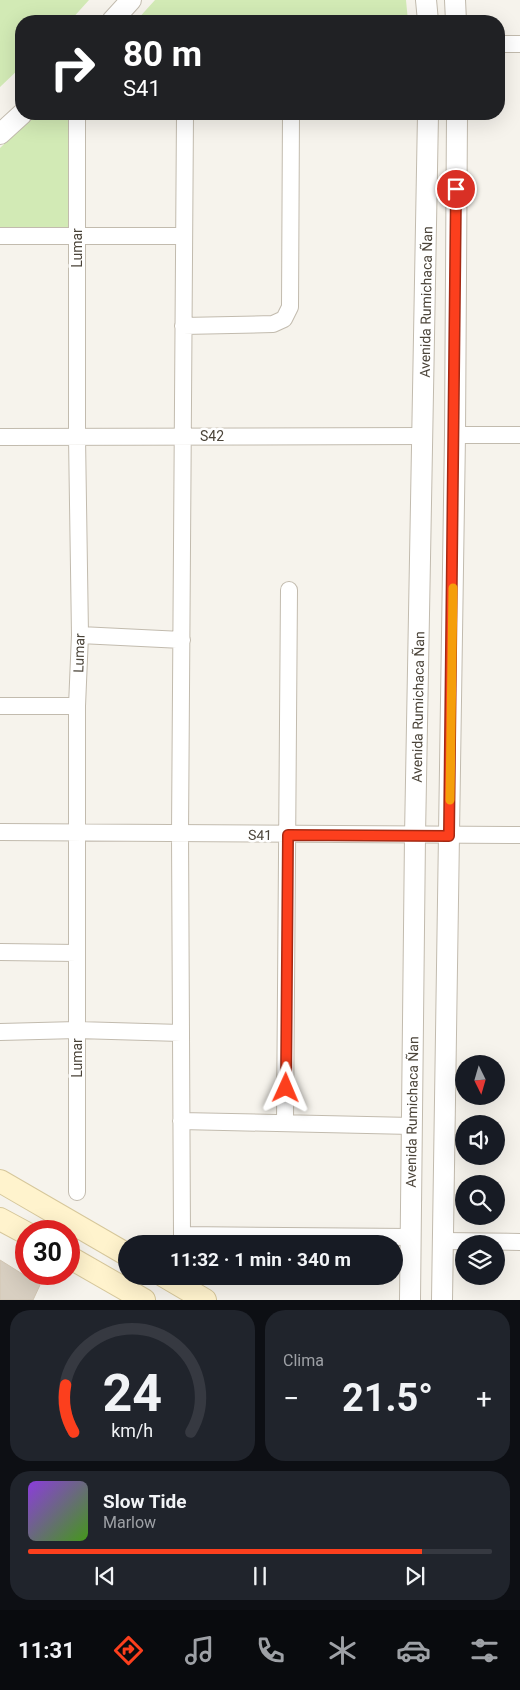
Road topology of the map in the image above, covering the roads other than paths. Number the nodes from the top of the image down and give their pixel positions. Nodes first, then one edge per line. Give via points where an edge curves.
1 (131, 0) edge
2 (426, 0) edge
3 (455, 0) edge
4 (117, 15) edge
5 (427, 15) edge
6 (456, 15) edge
7 (505, 44) edge
8 (520, 44) edge
9 (15, 120) edge
10 (77, 120) edge
11 (185, 120) edge
12 (291, 120) edge
13 (428, 120) edge
14 (457, 120) edge
15 (0, 134) edge
16 (0, 236) edge
17 (184, 236) junction
18 (77, 237) junction
19 (183, 326) junction
20 (455, 435) junction
21 (520, 435) edge
22 (183, 436) junction
23 (424, 436) junction
24 (0, 437) edge
25 (77, 437) junction
26 (289, 590) dead end
27 (80, 635) junction
28 (182, 640) junction
29 (0, 706) edge
30 (77, 706) junction
31 (0, 832) edge
32 (77, 833) junction
33 (180, 834) junction
34 (288, 835) junction
35 (520, 835) edge
36 (415, 836) junction
37 (449, 836) junction
38 (0, 952) edge
39 (77, 953) junction
40 (77, 1030) junction
41 (0, 1032) edge
42 (181, 1033) junction
43 (181, 1121) junction
44 (285, 1123) junction
45 (412, 1126) junction
46 (0, 1181) edge
47 (77, 1192) dead end
48 (0, 1219) edge
49 (15, 1227) edge
50 (91, 1233) junction
51 (411, 1237) junction
52 (443, 1242) junction
53 (520, 1242) edge
54 (80, 1248) edge
55 (118, 1249) edge
56 (80, 1264) edge
57 (179, 1285) edge
58 (144, 1300) edge
59 (205, 1300) edge
60 (410, 1300) edge
61 (442, 1300) edge

1 - 4 street
2 - 5 street
3 - 6 street
7 - 8 street
9 - 15 street
10 - 18 street, Lumar
11 - 17 street
12 - 19 street via 290,307 284,319 273,324
13 - 23 street, Avenida Rumichaca Ñan
14 - 20 street, Avenida Rumichaca Ñan
16 - 18 street
17 - 18 street
17 - 19 street
18 - 25 street, Lumar
19 - 22 street
20 - 21 street
20 - 37 street, Avenida Rumichaca Ñan
22 - 23 street, S42
22 - 25 street, S42
22 - 28 street
23 - 36 street, Avenida Rumichaca Ñan
24 - 25 street, S42
25 - 27 street, Lumar
26 - 34 street
27 - 28 street
27 - 30 street, Lumar
28 - 33 street
29 - 30 street
30 - 32 street, Lumar
31 - 32 street, S41
32 - 33 street, S41
32 - 39 street, Lumar
33 - 34 street, S41
33 - 42 street
34 - 36 street, S41
34 - 44 street
35 - 37 street, S41
36 - 37 street, S41
36 - 45 street, Avenida Rumichaca Ñan
37 - 52 street, Avenida Rumichaca Ñan
38 - 39 street
39 - 40 street, Lumar
40 - 41 street
40 - 42 street
40 - 47 street, Lumar
42 - 43 street
43 - 44 street
43 - 51 street via 182,1235
44 - 45 street
45 - 51 street, Avenida Rumichaca Ñan
46 - 50 main road
48 - 49 main road
50 - 54 main road
50 - 55 main road
51 - 60 street, Avenida Rumichaca Ñan
52 - 53 street
52 - 61 street, Avenida Rumichaca Ñan
56 - 58 main road
57 - 59 main road

